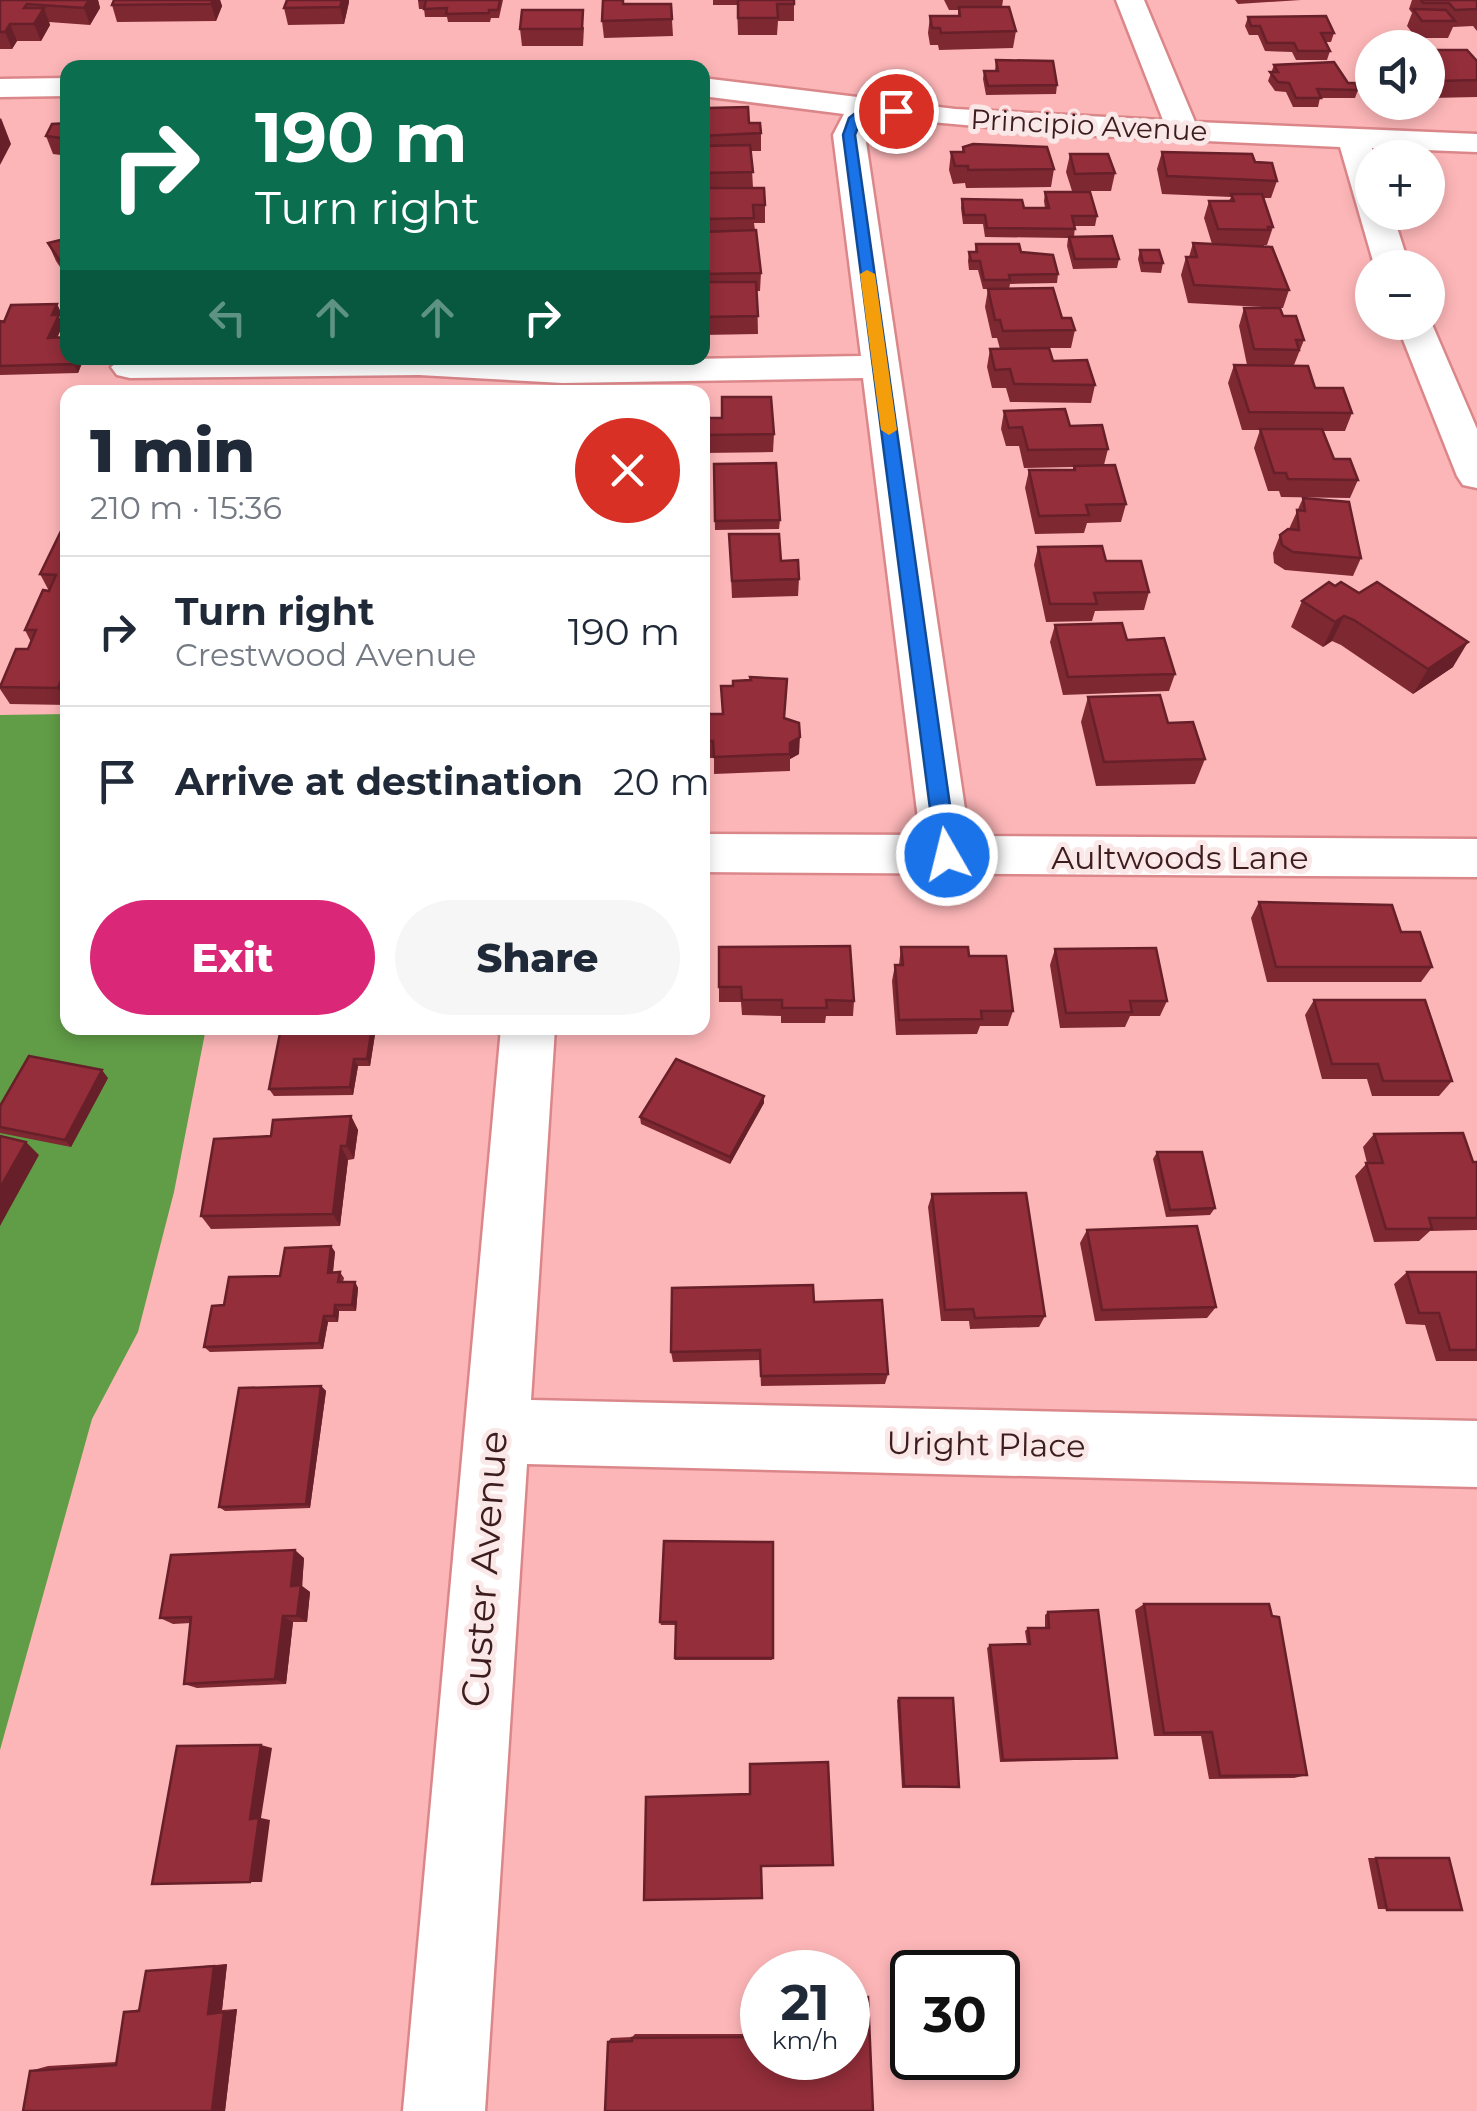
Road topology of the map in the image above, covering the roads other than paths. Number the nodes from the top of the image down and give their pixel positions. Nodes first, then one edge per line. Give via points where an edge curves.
1 (1130, 0) edge
2 (60, 87) edge
3 (0, 88) edge
4 (710, 88) edge
5 (867, 108) junction
6 (1183, 130) junction
7 (1353, 138) junction
8 (1477, 143) edge
9 (1355, 145) edge
10 (1421, 340) edge
11 (323, 365) edge
12 (437, 365) edge
13 (130, 367) dead end
14 (880, 367) junction
15 (1477, 476) edge
16 (710, 853) edge
17 (947, 855) junction
18 (1477, 858) edge
19 (527, 1035) edge
20 (494, 1430) junction
21 (1477, 1454) edge
22 (444, 2111) edge

1 - 6 street
2 - 3 street
4 - 5 street, Principio Avenue
5 - 6 street, Principio Avenue
5 - 14 street via 849,135
6 - 7 street, Principio Avenue
7 - 8 street, Principio Avenue
7 - 9 street
10 - 15 street
11 - 13 street
12 - 14 street via 562,372
14 - 17 street
16 - 17 street, Aultwoods Lane
17 - 18 street, Aultwoods Lane
19 - 20 street, Custer Avenue
20 - 21 street, Uright Place
20 - 22 street, Custer Avenue

